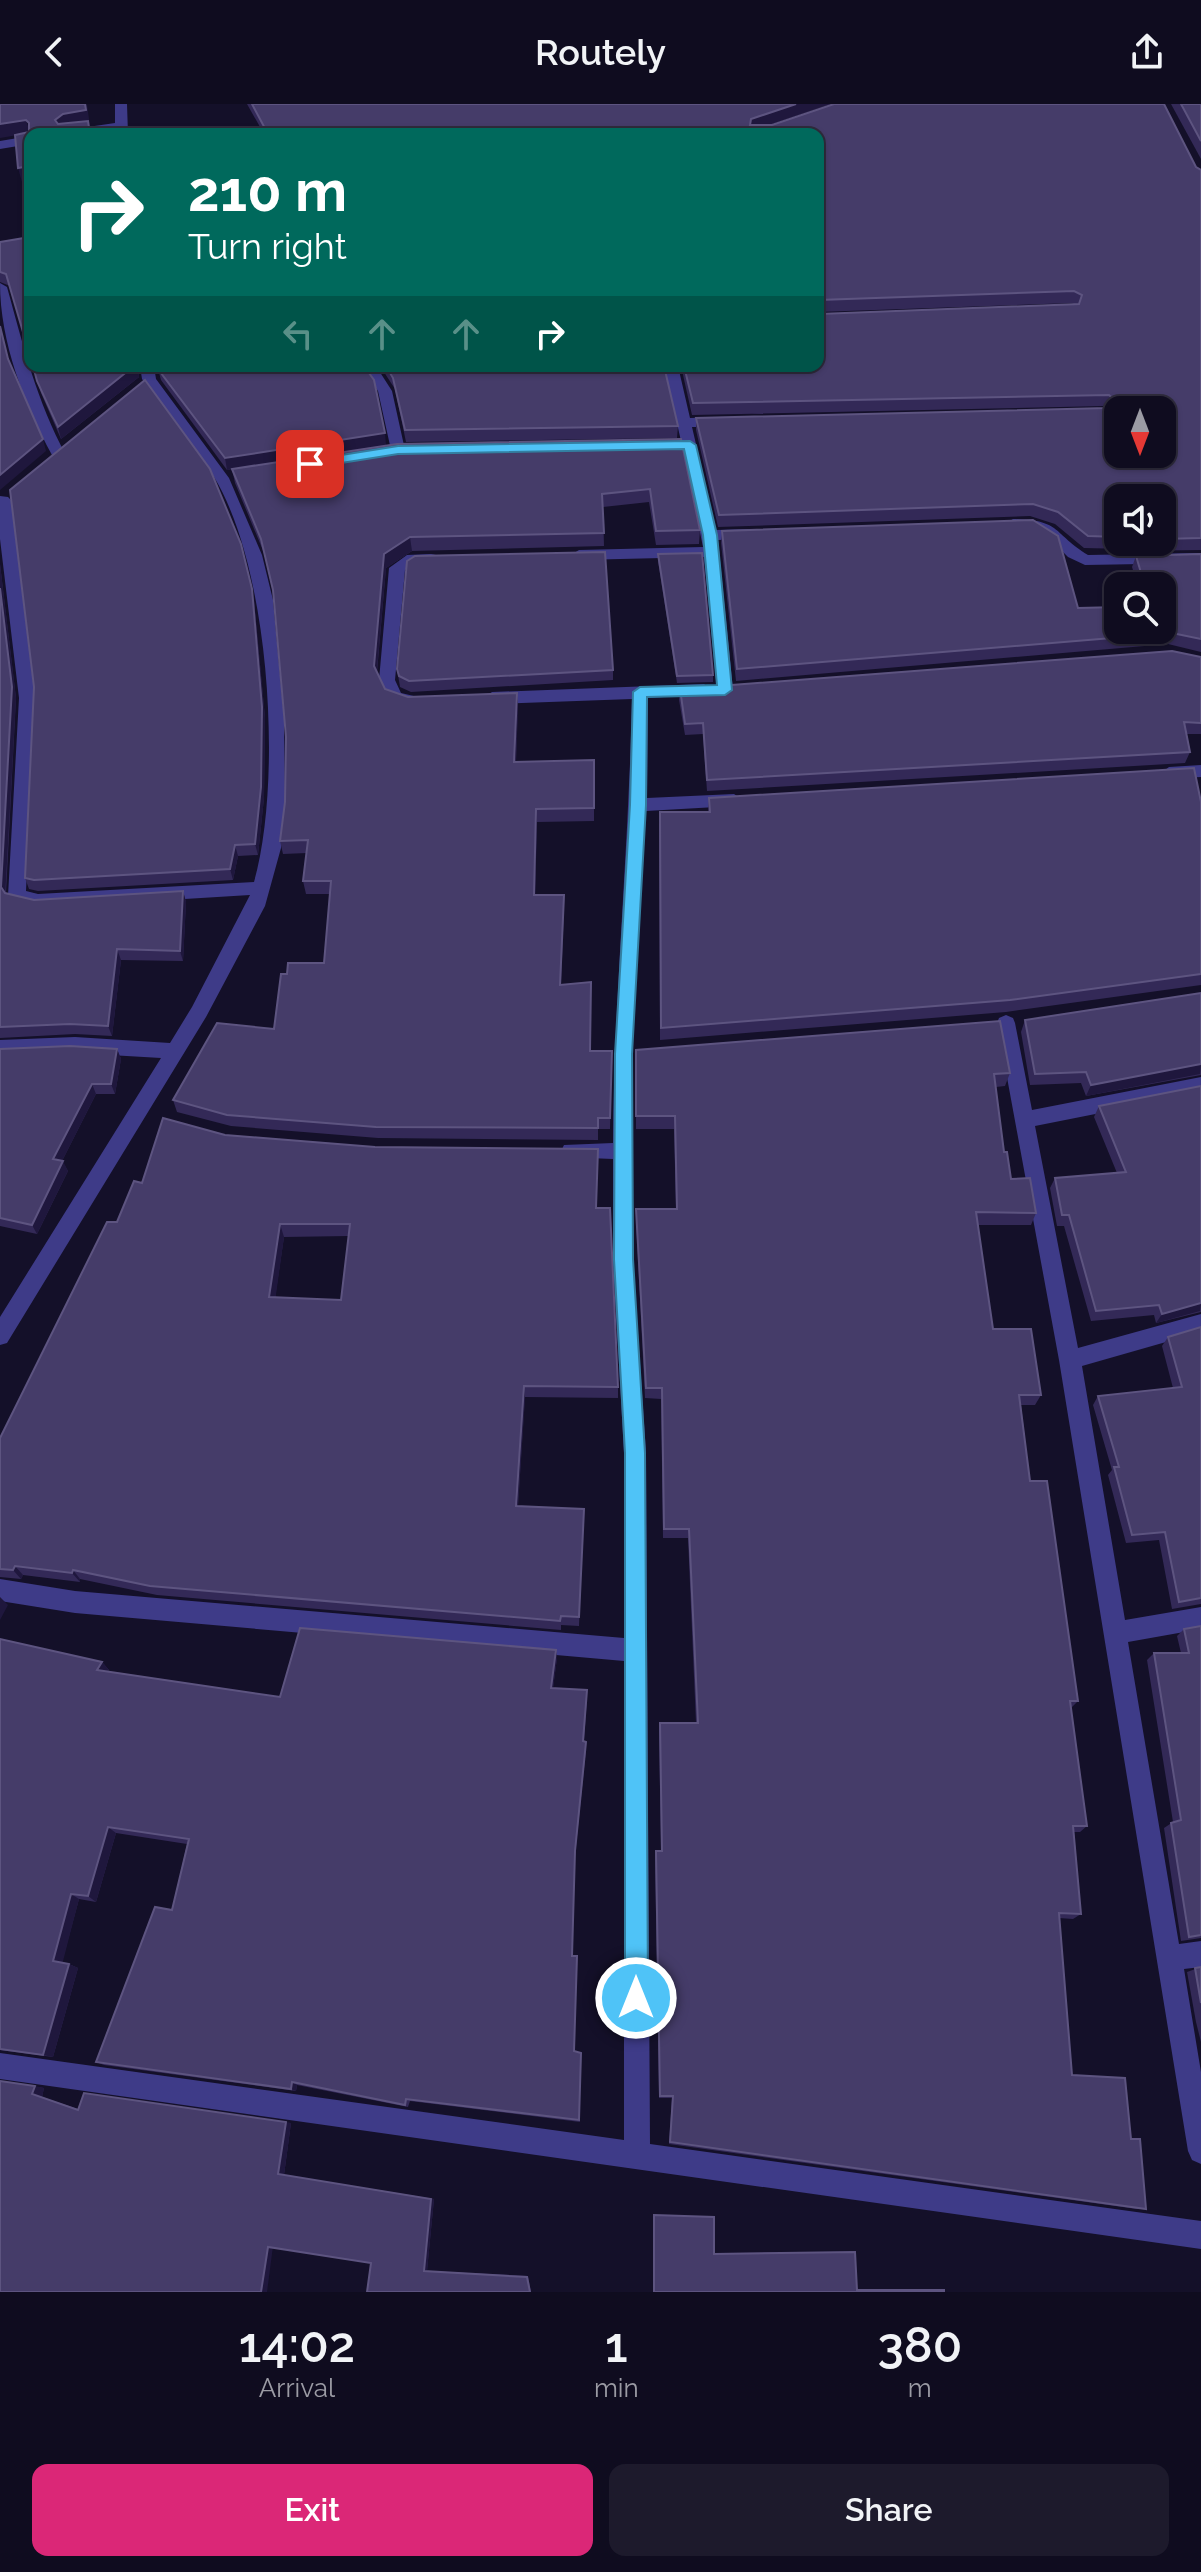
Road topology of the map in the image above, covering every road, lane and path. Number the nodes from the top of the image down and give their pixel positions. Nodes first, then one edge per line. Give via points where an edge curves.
1 (121, 104) edge
2 (121, 128) edge
3 (24, 141) edge
4 (0, 145) edge
5 (0, 287) edge
6 (373, 372) edge
7 (672, 372) edge
8 (145, 378) edge
9 (747, 422) edge
10 (685, 423) junction
11 (690, 445) junction
12 (644, 446) edge
13 (398, 451) edge
14 (59, 455) edge
15 (6, 497) edge
16 (999, 525) edge
17 (771, 533) edge
18 (711, 544) junction
19 (570, 556) edge
20 (1201, 558) edge
21 (443, 559) edge
22 (640, 692) junction
23 (471, 699) edge
24 (425, 700) edge
25 (1201, 771) edge
26 (1154, 774) edge
27 (747, 799) edge
28 (638, 805) junction
29 (261, 888) junction
30 (1006, 1022) edge
31 (0, 1048) edge
32 (175, 1051) junction
33 (1201, 1085) edge
34 (137, 1112) junction
35 (164, 1120) edge
36 (1025, 1120) junction
37 (547, 1151) edge
38 (623, 1151) junction
39 (1201, 1323) edge
40 (0, 1336) edge
41 (1070, 1360) junction
42 (0, 1590) edge
43 (1201, 1618) edge
44 (1115, 1633) junction
45 (635, 1650) junction
46 (1201, 1954) edge
47 (1169, 1958) junction
48 (0, 2066) edge
49 (1201, 2151) edge
50 (637, 2156) junction
51 (1201, 2235) edge

1 - 2 street
3 - 4 street
5 - 14 street via 28,388
6 - 13 street via 385,391
7 - 10 street
8 - 29 street via 230,476 265,600 276,718 276,798 272,848
9 - 10 street
10 - 11 street
11 - 12 street
11 - 18 street
15 - 29 street via 27,698 17,896 38,901
16 - 20 street via 1047,526 1070,552 1085,560
17 - 18 street
18 - 19 street
18 - 22 street via 733,689
21 - 24 street via 412,559 397,568 387,680 395,698
22 - 23 street
22 - 28 street
25 - 26 street
27 - 28 street
28 - 38 street
29 - 32 street
30 - 36 street
31 - 32 street via 75,1045
32 - 34 street
33 - 36 street
34 - 35 street
34 - 40 street
36 - 41 street
37 - 38 street
38 - 45 street via 623,1259 635,1453
39 - 41 street
41 - 44 street
42 - 45 street via 75,1602
43 - 44 street
44 - 47 street
45 - 50 street
46 - 47 street
47 - 49 street
48 - 50 street
50 - 51 street

